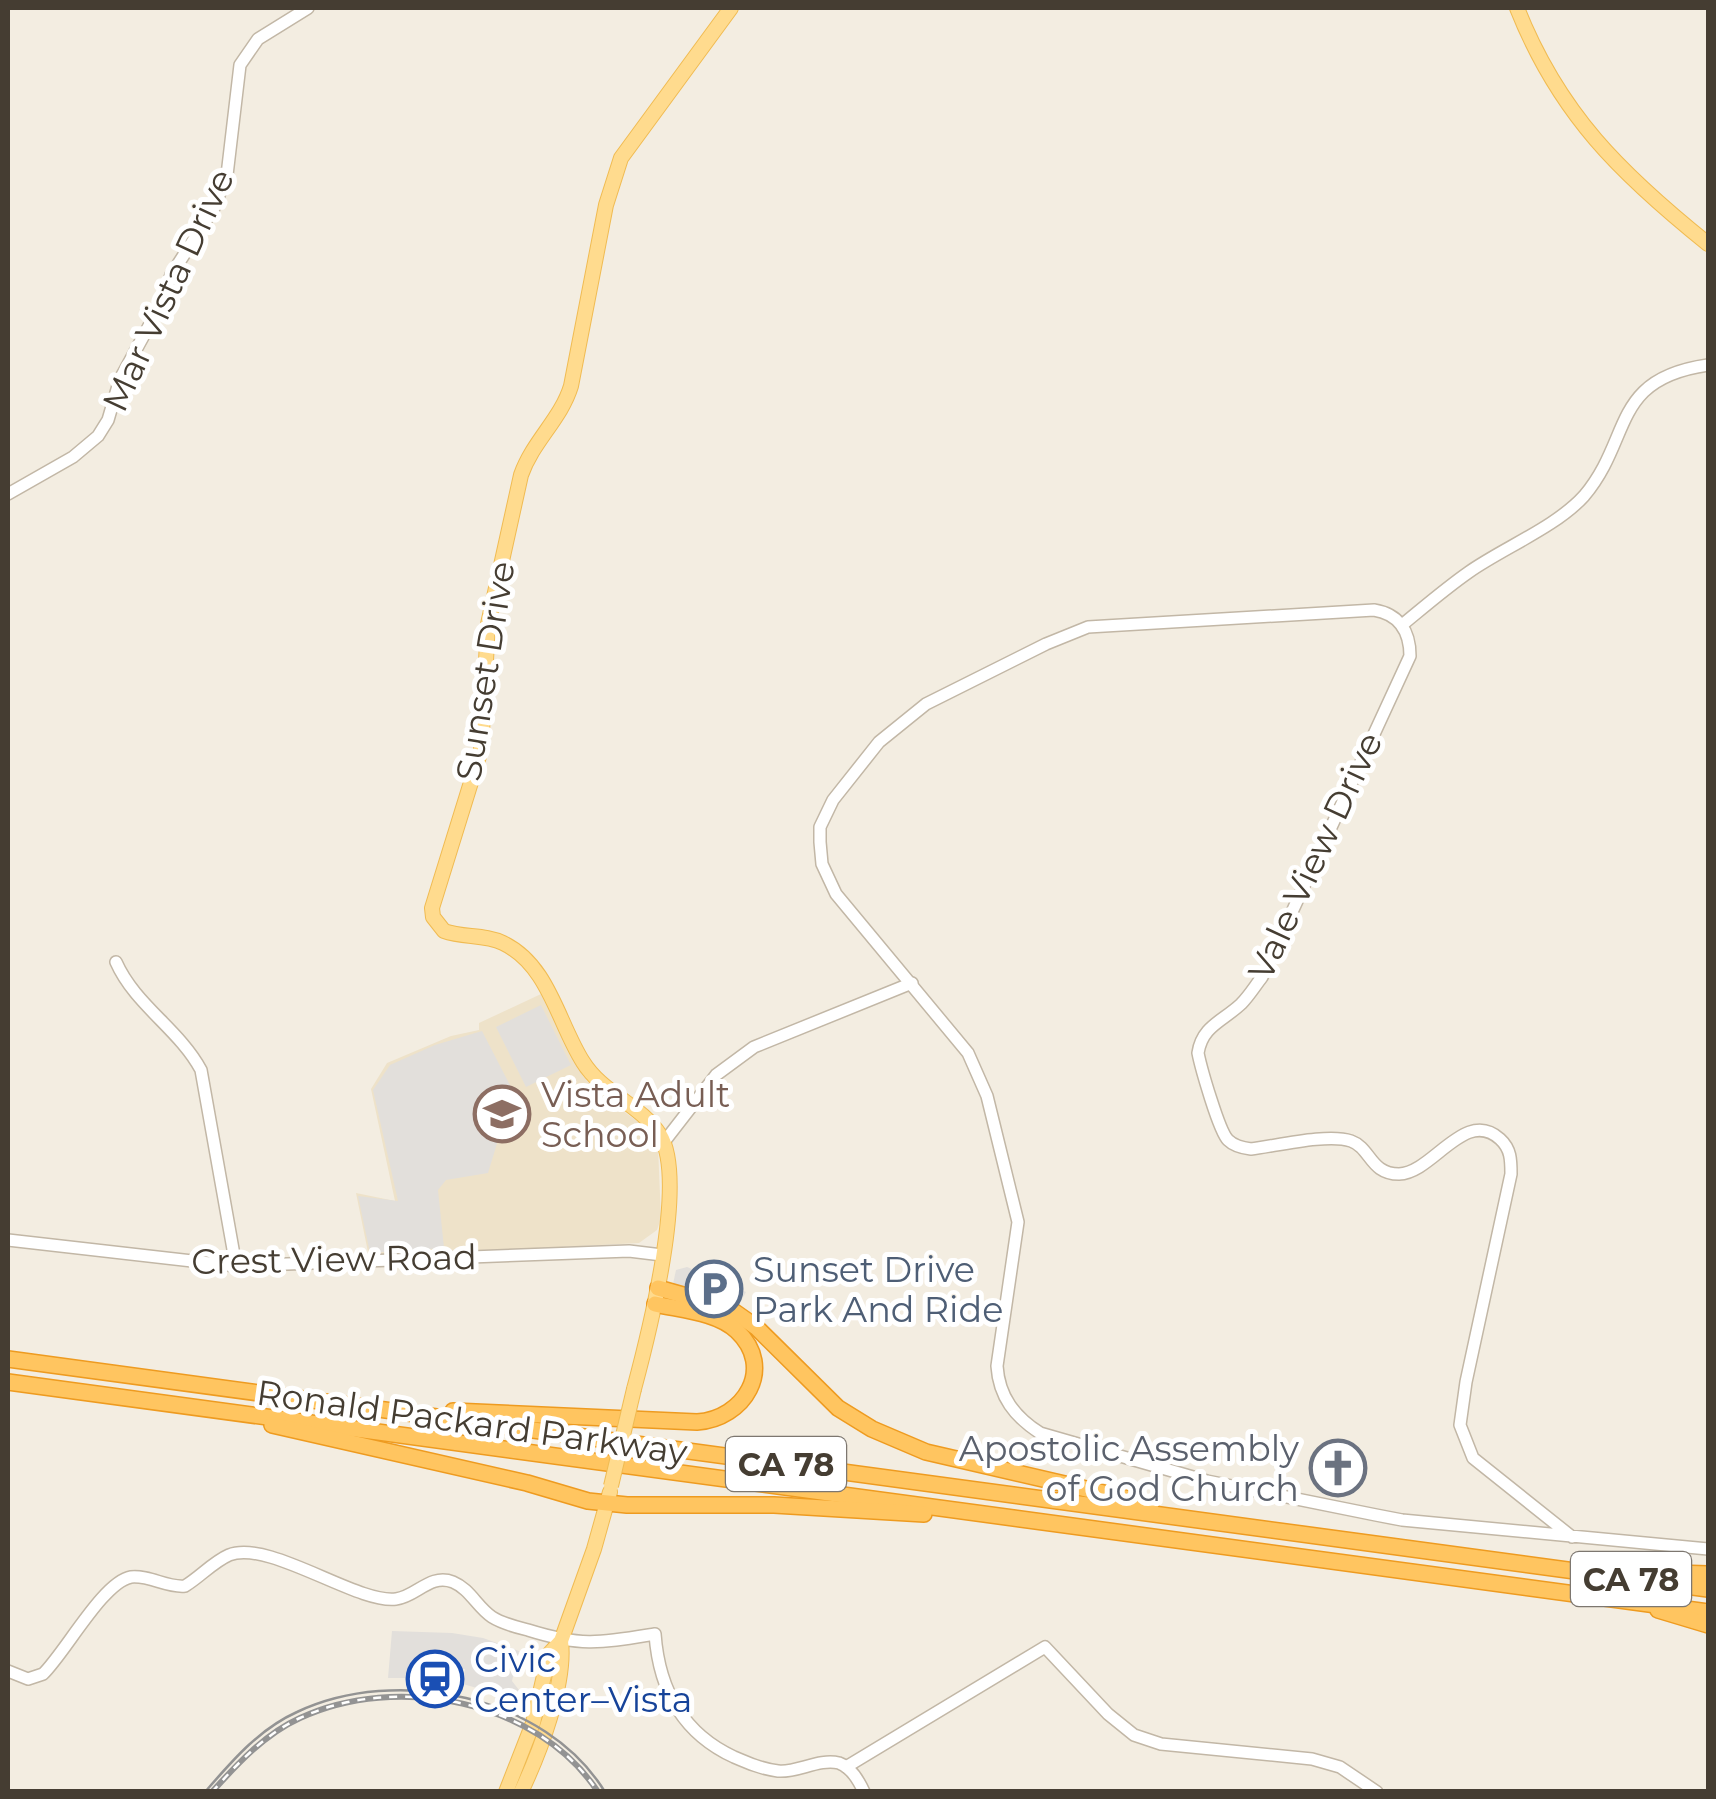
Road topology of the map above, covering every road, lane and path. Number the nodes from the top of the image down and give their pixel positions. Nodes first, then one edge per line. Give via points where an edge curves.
1 (308, 8) edge
2 (730, 8) edge
3 (1517, 8) edge
4 (1708, 244) edge
5 (1708, 366) edge
6 (8, 494) edge
7 (1402, 625) junction
8 (116, 962) dead end
9 (912, 983) junction
10 (664, 1142) junction
11 (8, 1240) edge
12 (662, 1256) junction
13 (236, 1266) junction
14 (656, 1296) junction
15 (8, 1359) edge
16 (8, 1382) edge
17 (345, 1404) junction
18 (215, 1409) junction
19 (608, 1503) junction
20 (1228, 1523) junction
21 (1062, 1524) junction
22 (1572, 1536) junction
23 (1708, 1549) edge
24 (1553, 1568) junction
25 (1708, 1574) edge
26 (1708, 1589) edge
27 (1641, 1602) junction
28 (1708, 1612) edge
29 (1708, 1625) edge
30 (561, 1641) junction
31 (8, 1671) edge
32 (846, 1768) junction
33 (506, 1792) edge
34 (522, 1792) edge
35 (864, 1792) edge
36 (1378, 1792) edge

1 - 6 street, Mar Vista Drive via 258,38 240,65 227,175 120,379 108,420 72,457
2 - 10 main road, Sunset Drive via 635,136 612,184 572,386 520,475 488,624 481,750 432,908 444,931 503,943 530,966 587,1068
3 - 4 main road via 1579,122 1613,162
5 - 7 street via 1642,391 1584,496 1468,572
7 - 9 street via 1374,610 1088,627 921,708 856,768 820,828 822,864 836,894
7 - 22 street, Vale View Drive via 1410,656 1262,976 1246,1000 1210,1026 1198,1058 1222,1130 1240,1147 1350,1140 1379,1169 1396,1174 1408,1173 1464,1134 1492,1132 1502,1140 1511,1174 1460,1425 1473,1458
8 - 13 street via 201,1070
9 - 10 street via 754,1046 716,1075
9 - 22 street via 979,1075 1017,1208 997,1366 1016,1414 1040,1433 1274,1496 1402,1520
10 - 12 main road via 668,1203
11 - 13 street, Crest View Road
12 - 13 street, Crest View Road via 629,1251
12 - 14 main road
14 - 17 highway via 719,1319 747,1343 751,1385 729,1414 697,1422
14 - 19 main road, bridge
14 - 20 highway via 713,1302 744,1317 838,1408 898,1442
15 - 17 highway, Ronald Packard Parkway / CA 78
16 - 18 highway, Ronald Packard Parkway / CA 78
17 - 20 highway, Ronald Packard Parkway / CA 78
18 - 19 highway
18 - 21 highway, Ronald Packard Parkway / CA 78
19 - 21 highway via 774,1505
19 - 30 main road
20 - 24 highway, Ronald Packard Parkway / CA 78
21 - 27 highway, Ronald Packard Parkway / CA 78
22 - 23 street
24 - 25 highway
24 - 26 highway, Ronald Packard Parkway / CA 78
27 - 28 highway, Ronald Packard Parkway / CA 78
27 - 29 highway
30 - 31 street via 496,1620 453,1582 429,1582 398,1600 238,1553 185,1586 138,1577 122,1581 42,1674 28,1679
30 - 32 street via 655,1634 662,1682 706,1742 782,1772 827,1762
30 - 33 main road via 549,1654
30 - 34 main road via 552,1706
32 - 35 street
32 - 36 street via 1044,1647 1134,1735 1161,1744 1330,1763

